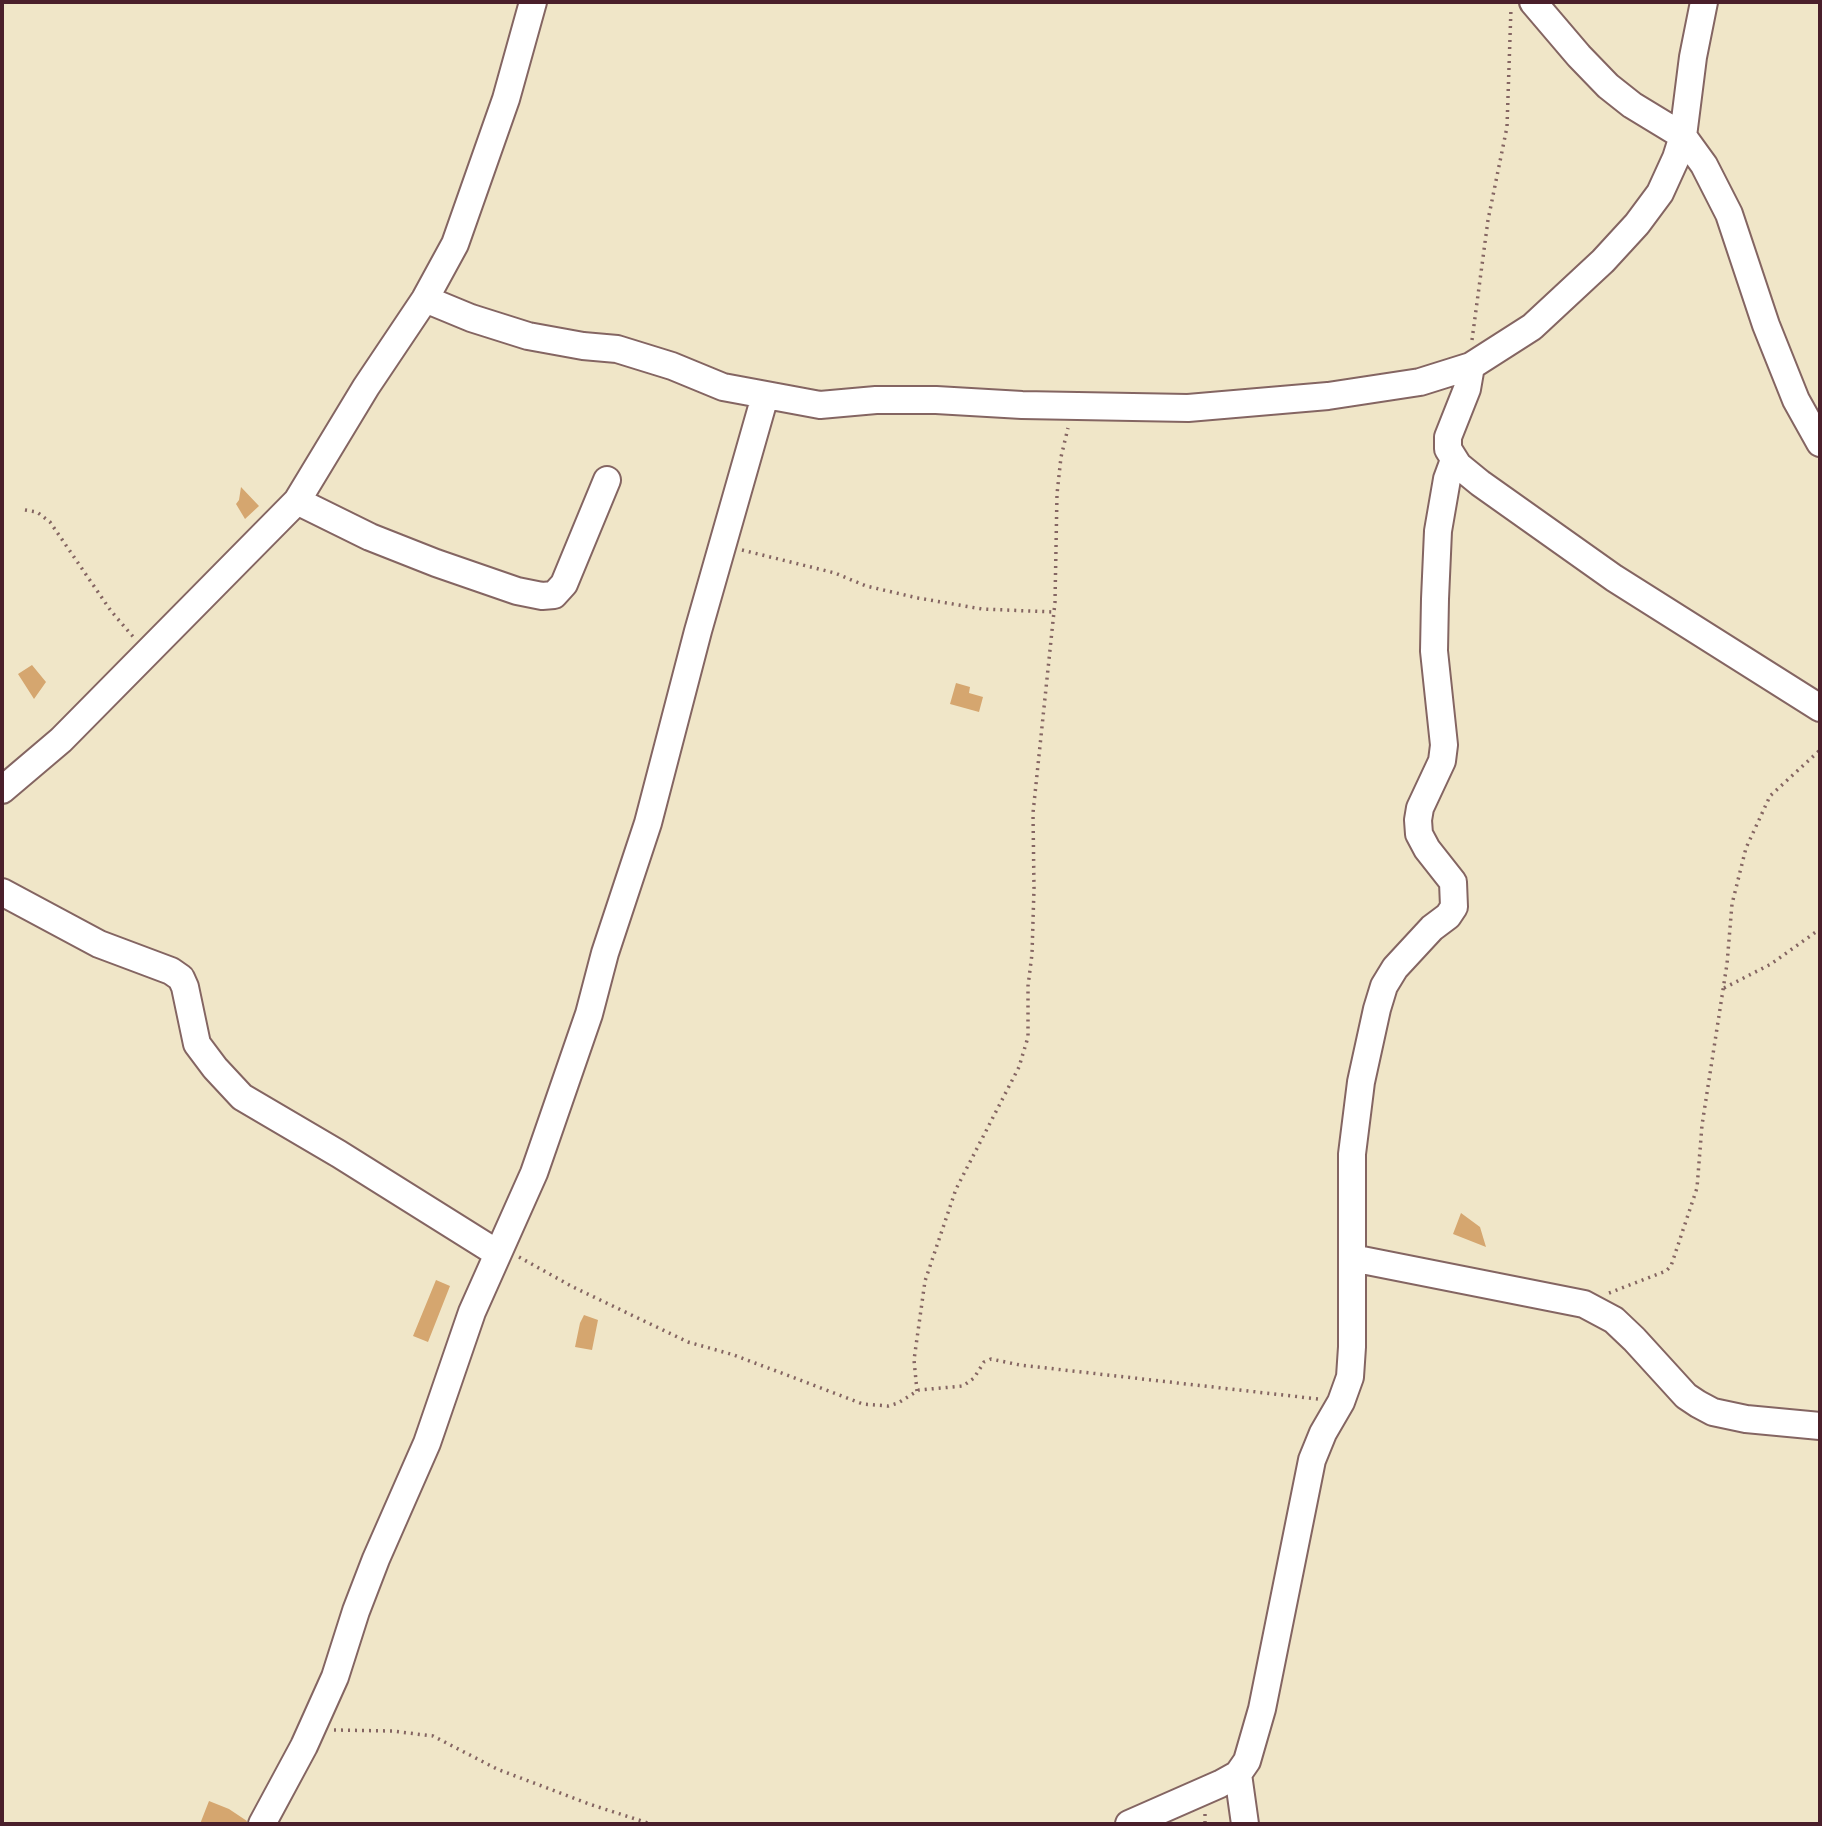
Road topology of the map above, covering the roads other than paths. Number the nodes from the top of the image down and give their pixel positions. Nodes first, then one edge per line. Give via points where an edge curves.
1 (533, 2) edge
2 (1533, 2) edge
3 (1704, 2) edge
4 (1683, 136) junction
5 (425, 299) junction
6 (1471, 366) junction
7 (765, 396) junction
8 (1820, 443) edge
9 (1454, 460) junction
10 (607, 480) dead end
11 (297, 501) junction
12 (1820, 708) edge
13 (2, 790) edge
14 (2, 892) edge
15 (498, 1249) junction
16 (1352, 1258) junction
17 (1820, 1426) edge
18 (1238, 1774) junction
19 (262, 1824) edge
20 (1129, 1824) edge
21 (1245, 1824) edge

1 - 5 street via 506,99 455,244
2 - 4 street via 1608,86
3 - 4 street
4 - 6 street via 1660,193 1637,225 1531,327
4 - 8 street via 1729,214 1766,325 1796,400
5 - 7 street via 528,336 617,349 723,387
5 - 11 street
6 - 7 street via 1420,382 1328,396 1188,408 912,400 820,405
6 - 9 street via 1447,437
7 - 15 street via 648,823 589,1014 534,1173
9 - 12 street via 1614,578
9 - 16 street via 1438,531 1435,599 1434,651 1444,745 1418,820 1427,849 1453,882 1454,907 1395,968 1377,1009 1352,1154
10 - 11 street via 564,584 554,595 542,596 436,563
11 - 13 street via 61,740
14 - 15 street via 99,944 181,978 197,1044 242,1097
15 - 19 street via 416,1472 356,1611 335,1677
16 - 17 street via 1584,1304 1614,1320 1686,1396 1713,1412
16 - 18 street via 1350,1377 1312,1460 1262,1709 1251,1752
18 - 20 street
18 - 21 street

